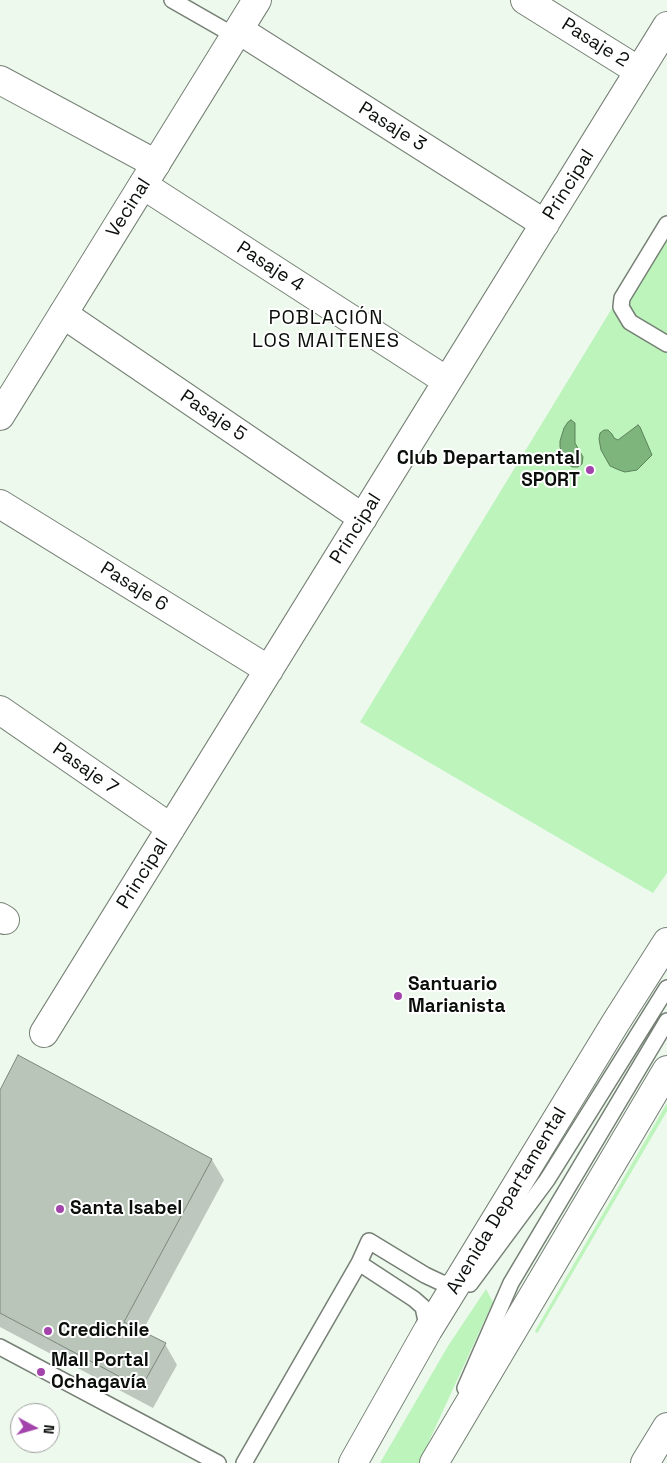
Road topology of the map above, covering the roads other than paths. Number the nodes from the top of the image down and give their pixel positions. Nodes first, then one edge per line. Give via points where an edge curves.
1 (172, 0) edge
2 (257, 0) edge
3 (525, 0) edge
4 (667, 26) edge
5 (237, 33) junction
6 (639, 71) junction
7 (0, 80) edge
8 (149, 174) junction
9 (545, 224) junction
10 (667, 224) edge
11 (63, 314) junction
12 (667, 344) edge
13 (447, 381) junction
14 (0, 416) edge
15 (0, 504) edge
16 (363, 518) junction
17 (269, 670) junction
18 (0, 710) edge
19 (171, 828) junction
20 (667, 942) edge
21 (667, 988) edge
22 (667, 1020) edge
23 (44, 1033) dead end
24 (667, 1070) edge
25 (359, 1263) junction
26 (457, 1284) junction
27 (428, 1330) junction
28 (0, 1347) edge
29 (394, 1387) junction
30 (667, 1427) edge
31 (218, 1463) edge
32 (244, 1463) edge
33 (353, 1463) edge
34 (433, 1463) edge
35 (645, 1463) edge

1 - 5 lane
2 - 5 street, Vecinal
3 - 6 street, Pasaje 2
4 - 6 street, Principal
5 - 8 street, Vecinal
5 - 9 street, Pasaje 3
6 - 9 street, Principal
7 - 8 street, Pasaje 4
8 - 11 street, Vecinal
8 - 13 street, Pasaje 4
9 - 13 street, Principal
10 - 12 lane via 622,298 622,307 630,322
11 - 14 street, Vecinal
11 - 16 street, Pasaje 5
13 - 16 street, Principal
15 - 17 street, Pasaje 6
16 - 17 street, Principal
17 - 19 street, Principal
18 - 19 street, Pasaje 7
19 - 23 street, Principal
20 - 26 street, Avenida Departamental
21 - 29 lane via 547,1180
22 - 34 lane via 511,1283
24 - 34 street
25 - 26 lane via 369,1241 425,1275 442,1283
25 - 27 lane via 423,1307
25 - 32 lane
26 - 27 street, Avenida Departamental
27 - 29 street, Avenida Departamental
28 - 31 lane
29 - 33 street, Avenida Departamental
30 - 35 street

